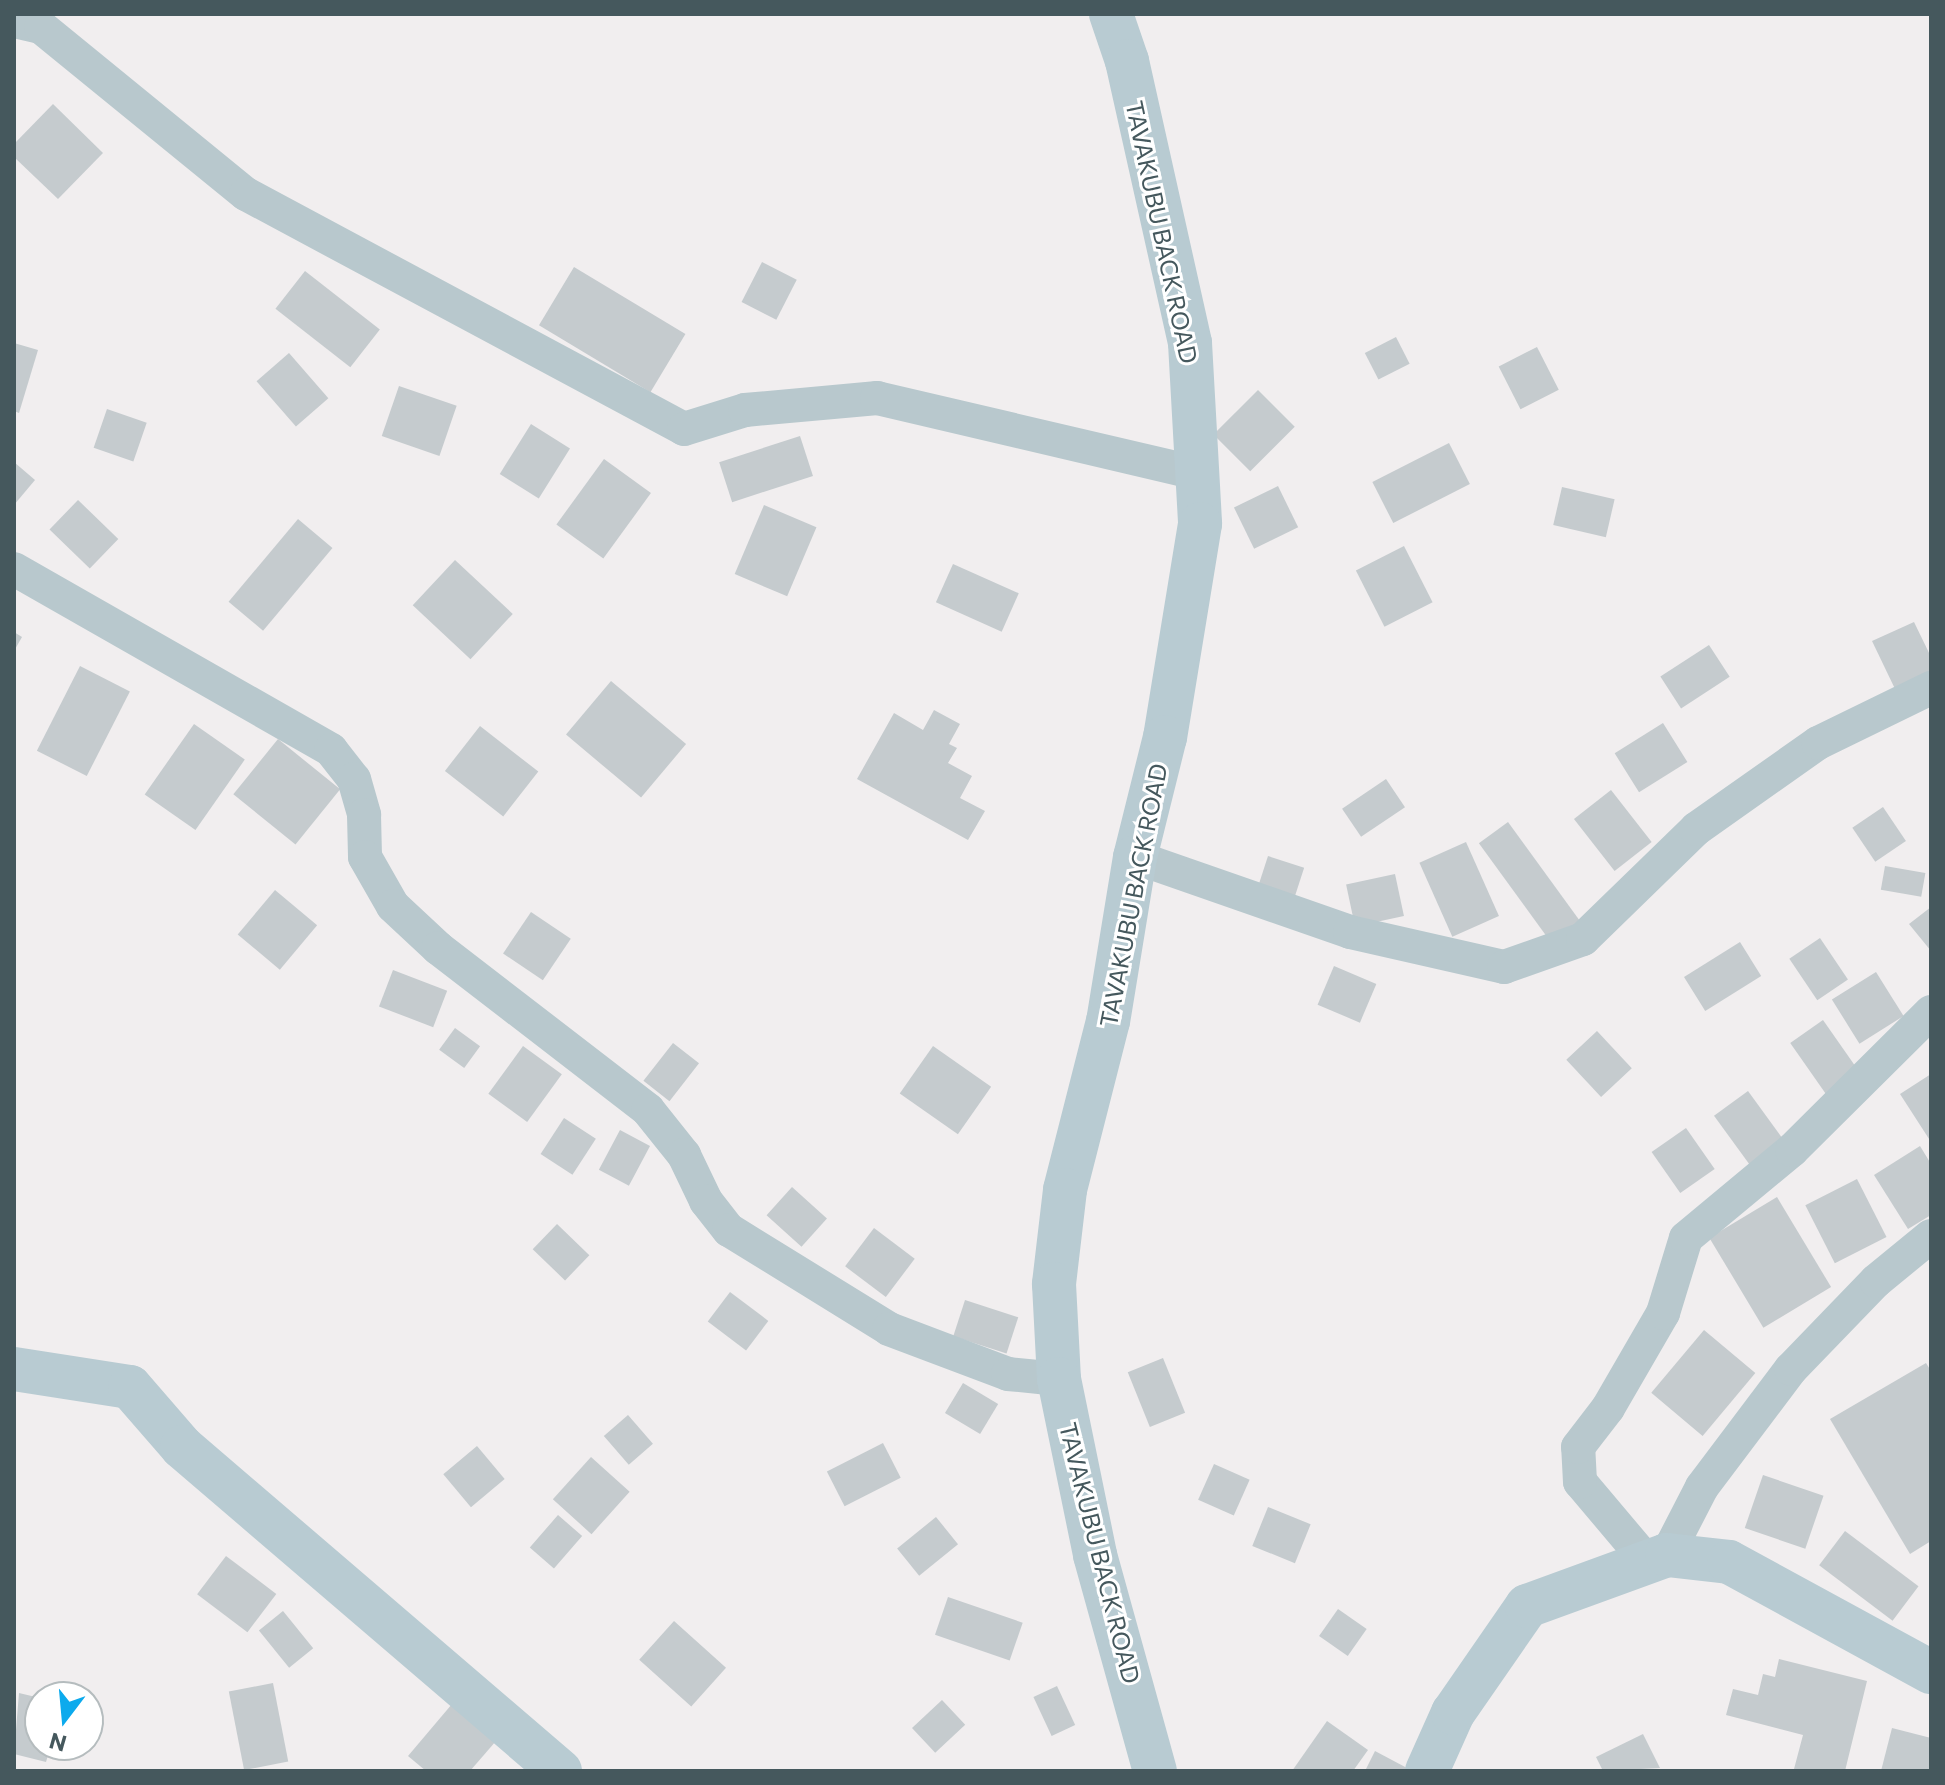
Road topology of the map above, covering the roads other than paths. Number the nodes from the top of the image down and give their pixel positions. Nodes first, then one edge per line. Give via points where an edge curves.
1 (1111, 14) edge
2 (14, 21) edge
3 (1197, 473) junction
4 (14, 569) edge
5 (1931, 688) edge
6 (1135, 857) junction
7 (1931, 1012) edge
8 (1931, 1236) edge
9 (14, 1369) edge
10 (1059, 1379) junction
11 (1656, 1557) junction
12 (1931, 1672) edge
13 (560, 1771) edge
14 (1155, 1771) edge
15 (1427, 1771) edge

1 - 3 street, TAVAKUBU BACK ROAD via 1127,61 1190,343
2 - 3 street via 41,27 246,194 684,429 745,410 877,398
3 - 6 street, TAVAKUBU BACK ROAD via 1200,524 1178,661
4 - 10 street via 331,750 354,779 364,815 365,857 393,906 438,948 648,1110 684,1155 706,1201 729,1230 889,1329 1008,1374
5 - 6 street via 1818,743 1696,829 1583,939 1504,967 1350,932
6 - 10 street, TAVAKUBU BACK ROAD via 1108,1021 1065,1190 1054,1284
7 - 11 street via 1792,1150 1686,1238 1663,1313 1608,1408 1578,1447 1580,1482
8 - 11 street via 1876,1281 1791,1369
9 - 13 street via 130,1387 182,1447
10 - 14 street, TAVAKUBU BACK ROAD via 1095,1555
11 - 12 street via 1729,1562
11 - 15 street via 1527,1606 1453,1713

